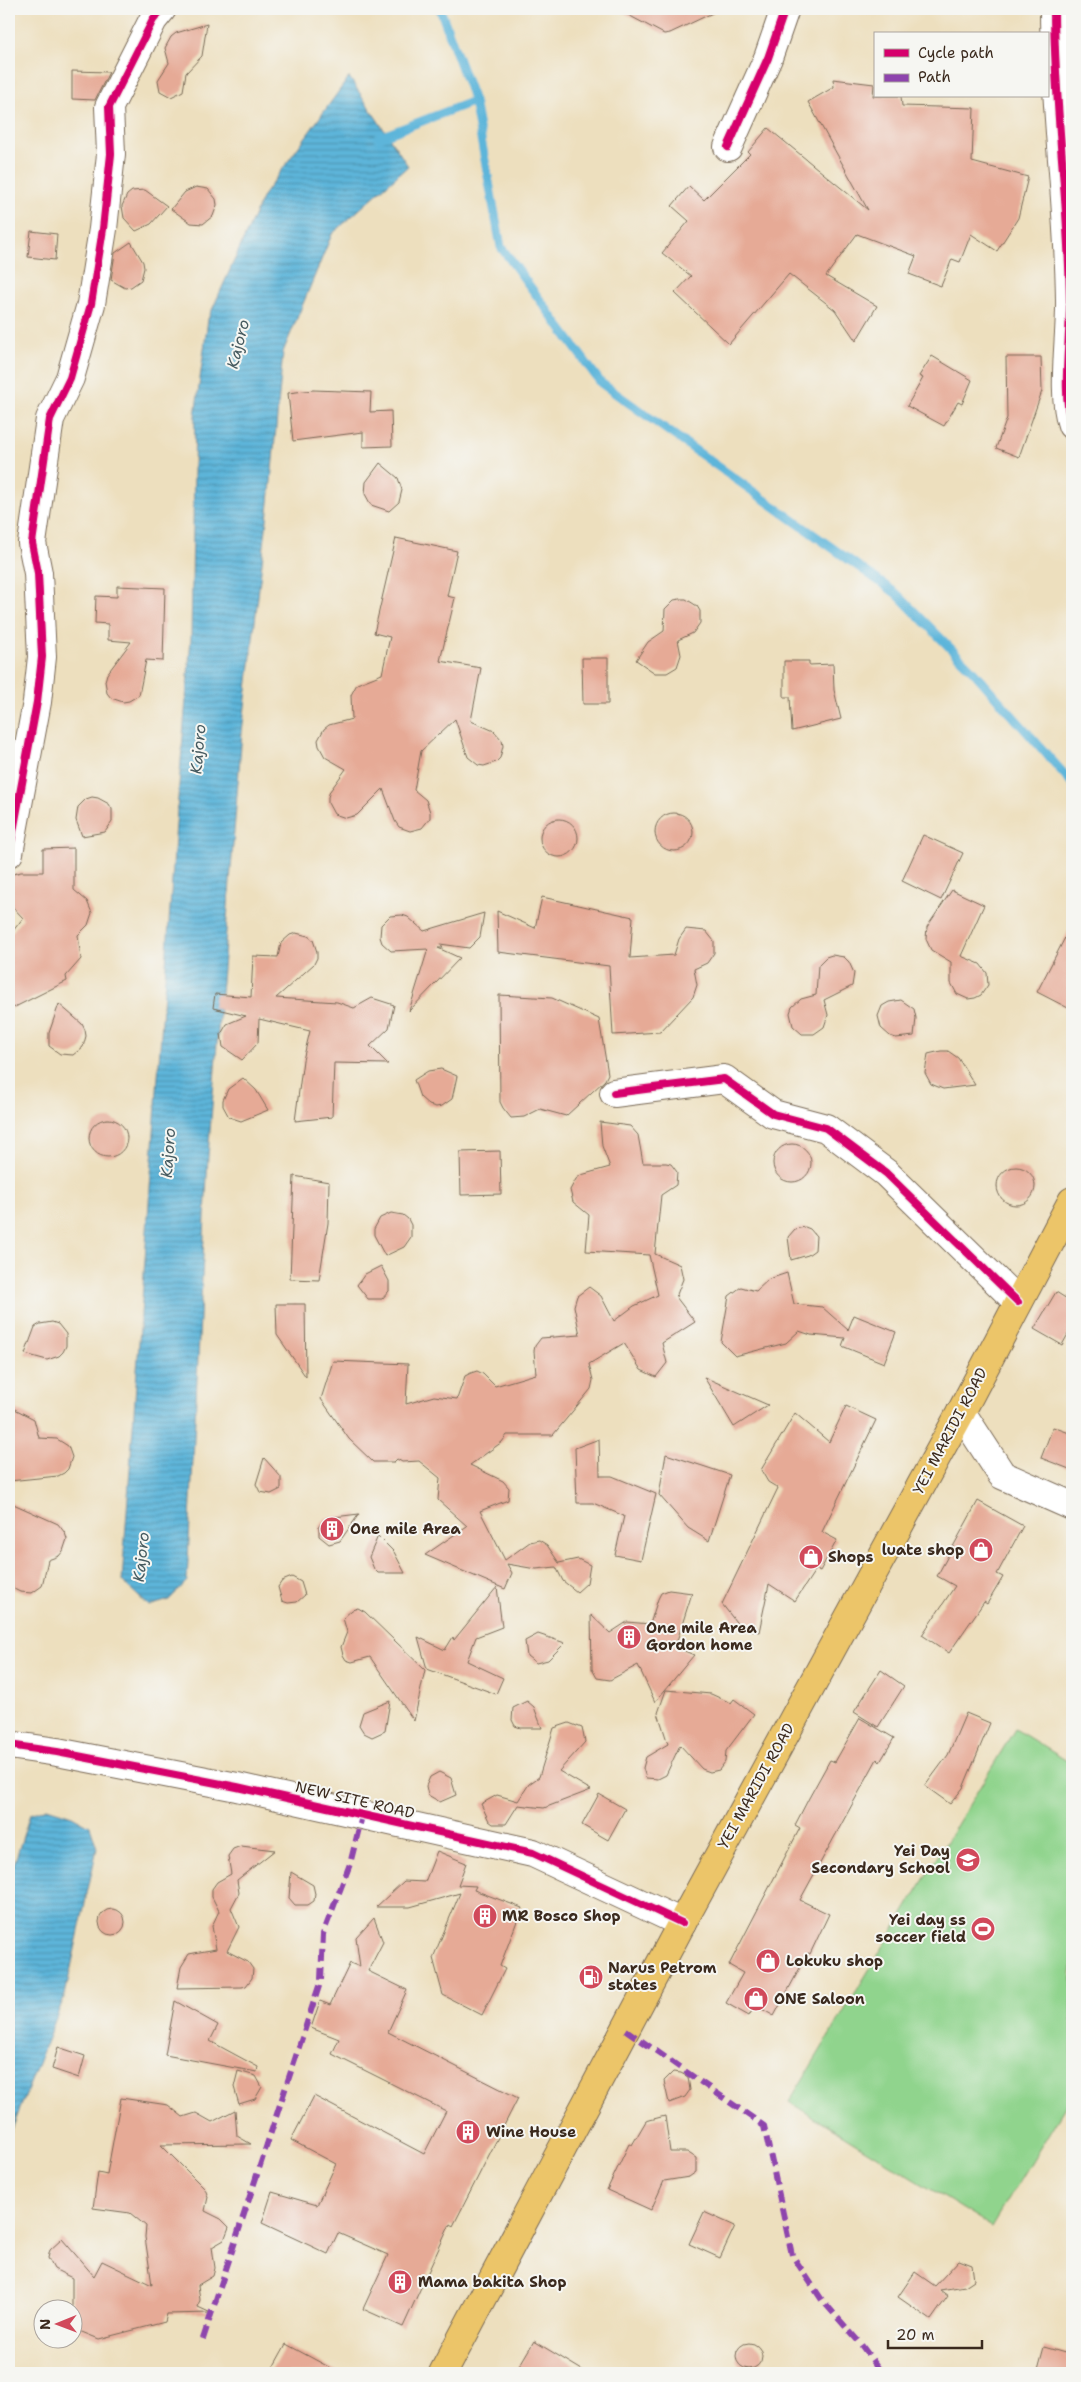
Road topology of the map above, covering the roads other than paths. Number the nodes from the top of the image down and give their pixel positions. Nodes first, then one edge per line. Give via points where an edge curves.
1 (162, 9) edge
2 (785, 9) edge
3 (1054, 9) edge
4 (1063, 51) edge
5 (728, 148) dead end
6 (1072, 425) edge
7 (9, 853) edge
8 (614, 1093) dead end
9 (1072, 1201) edge
10 (1018, 1302) junction
11 (961, 1412) junction
12 (1072, 1506) edge
13 (9, 1745) edge
14 (682, 1923) junction
15 (443, 2373) edge

1 - 7 street via 153,20 109,107 111,154 104,229 91,304 70,378 50,419 32,543 38,573 42,657 37,702
2 - 5 street via 768,58
3 - 4 street
4 - 6 street via 1070,301 1067,404
8 - 10 street via 724,1079 773,1114 826,1128 886,1173
9 - 10 main road, YEI MARIDI ROAD
10 - 11 main road, YEI MARIDI ROAD
11 - 12 street via 1002,1476
11 - 14 main road, YEI MARIDI ROAD
13 - 14 street, NEW SITE ROAD via 237,1787 533,1853
14 - 15 main road, YEI MARIDI ROAD

